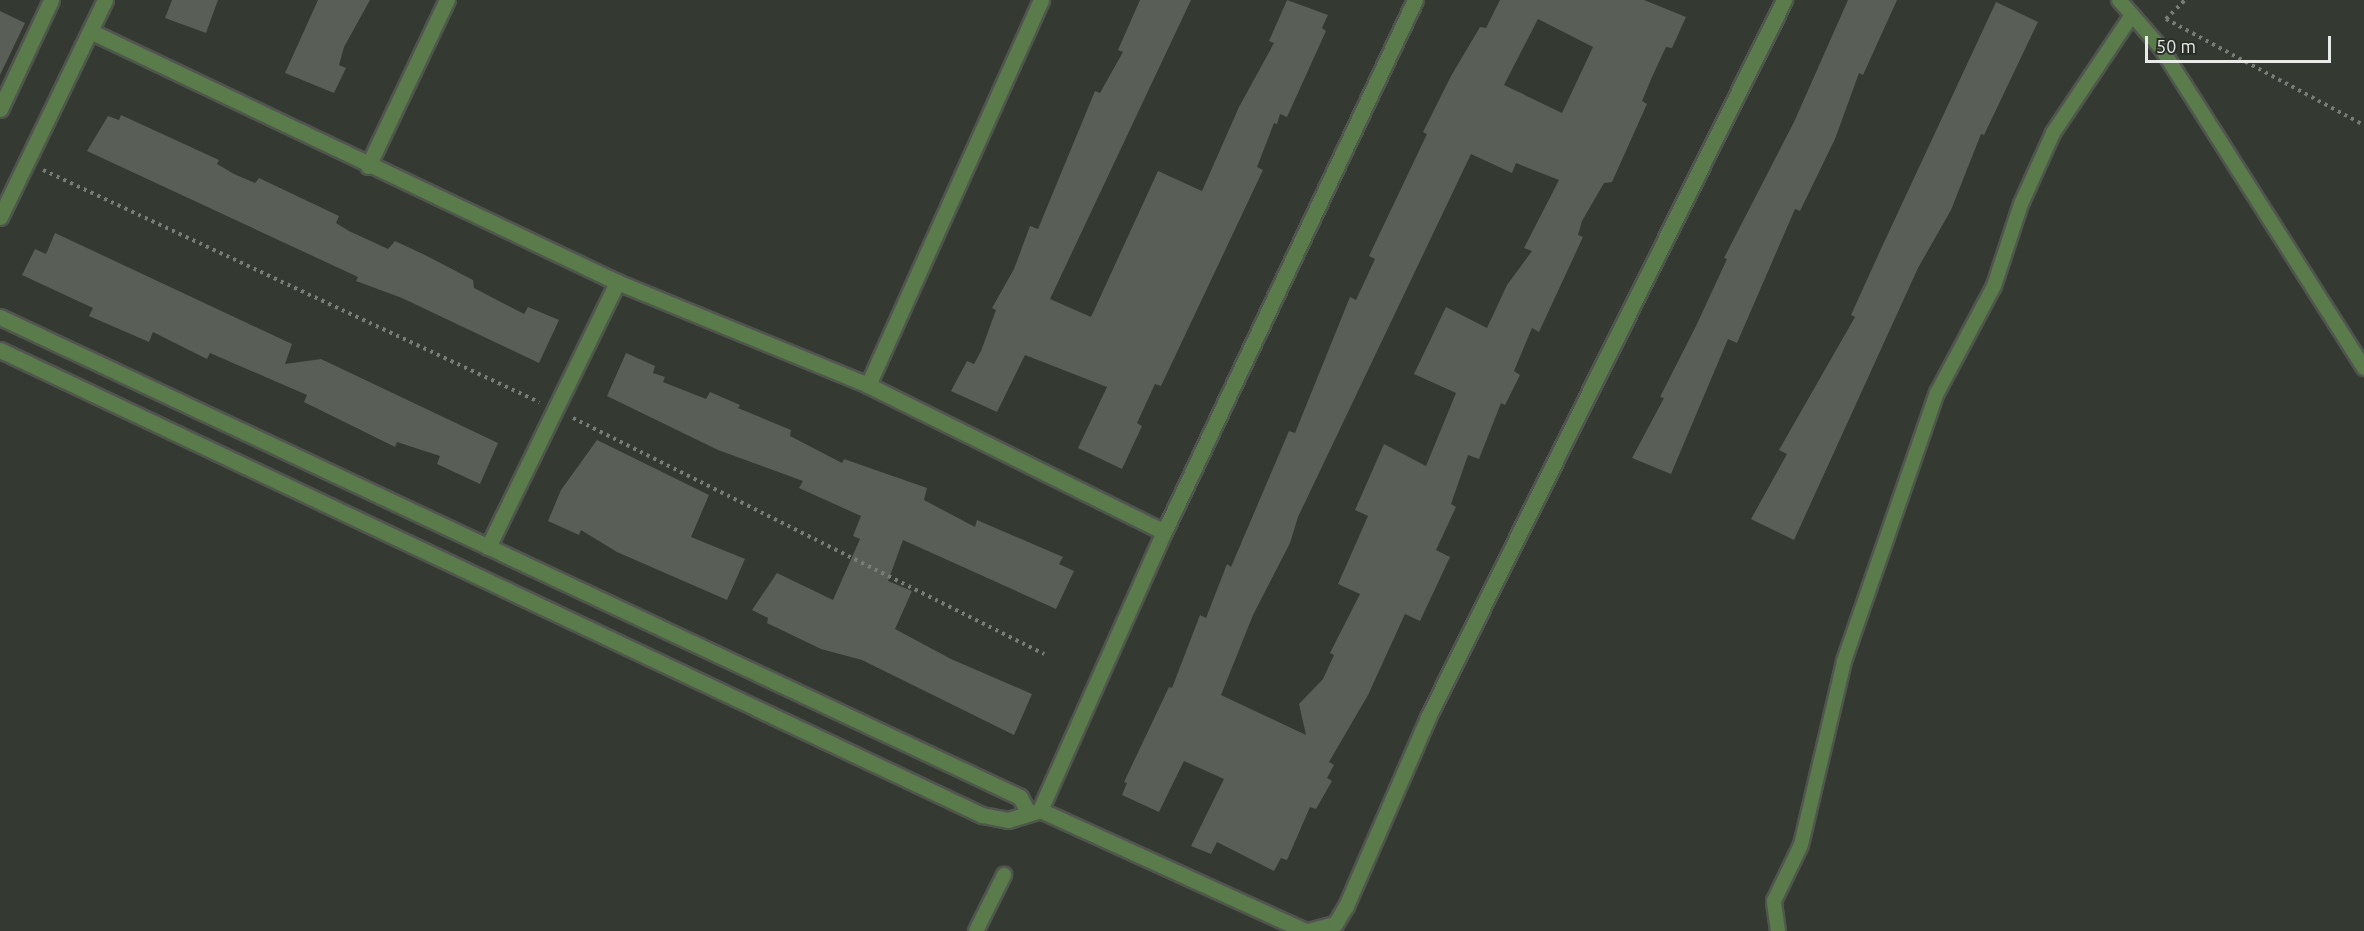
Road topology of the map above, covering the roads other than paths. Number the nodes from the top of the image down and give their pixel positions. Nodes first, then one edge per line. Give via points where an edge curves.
1 (51, 0) edge
2 (105, 0) edge
3 (447, 0) edge
4 (1041, 0) edge
5 (1784, 0) edge
6 (2119, 0) edge
7 (1410, 2) edge
8 (2132, 15) junction
9 (90, 31) junction
10 (5, 87) edge
11 (0, 109) edge
12 (368, 166) junction
13 (0, 217) edge
14 (617, 282) junction
15 (0, 317) edge
16 (0, 350) edge
17 (2364, 368) edge
18 (868, 385) junction
19 (1164, 532) junction
20 (488, 547) junction
21 (1034, 811) junction
22 (1004, 875) dead end
23 (976, 931) edge
24 (1307, 931) edge
25 (1778, 931) edge

1 - 10 street
2 - 9 street
3 - 12 street
4 - 18 street
5 - 24 street via 1428,717 1346,906 1335,924
6 - 8 lane
7 - 19 street
8 - 17 lane via 2150,35
8 - 25 lane via 2053,133 2021,204 1994,286 1937,393 1844,661 1801,845 1774,901
9 - 12 street
9 - 13 street
10 - 11 street
12 - 14 street
14 - 18 street
14 - 20 street
15 - 20 street
16 - 21 street via 982,815 1008,820
18 - 19 street
19 - 21 street
20 - 21 street via 1020,797
21 - 24 street
22 - 23 lane

